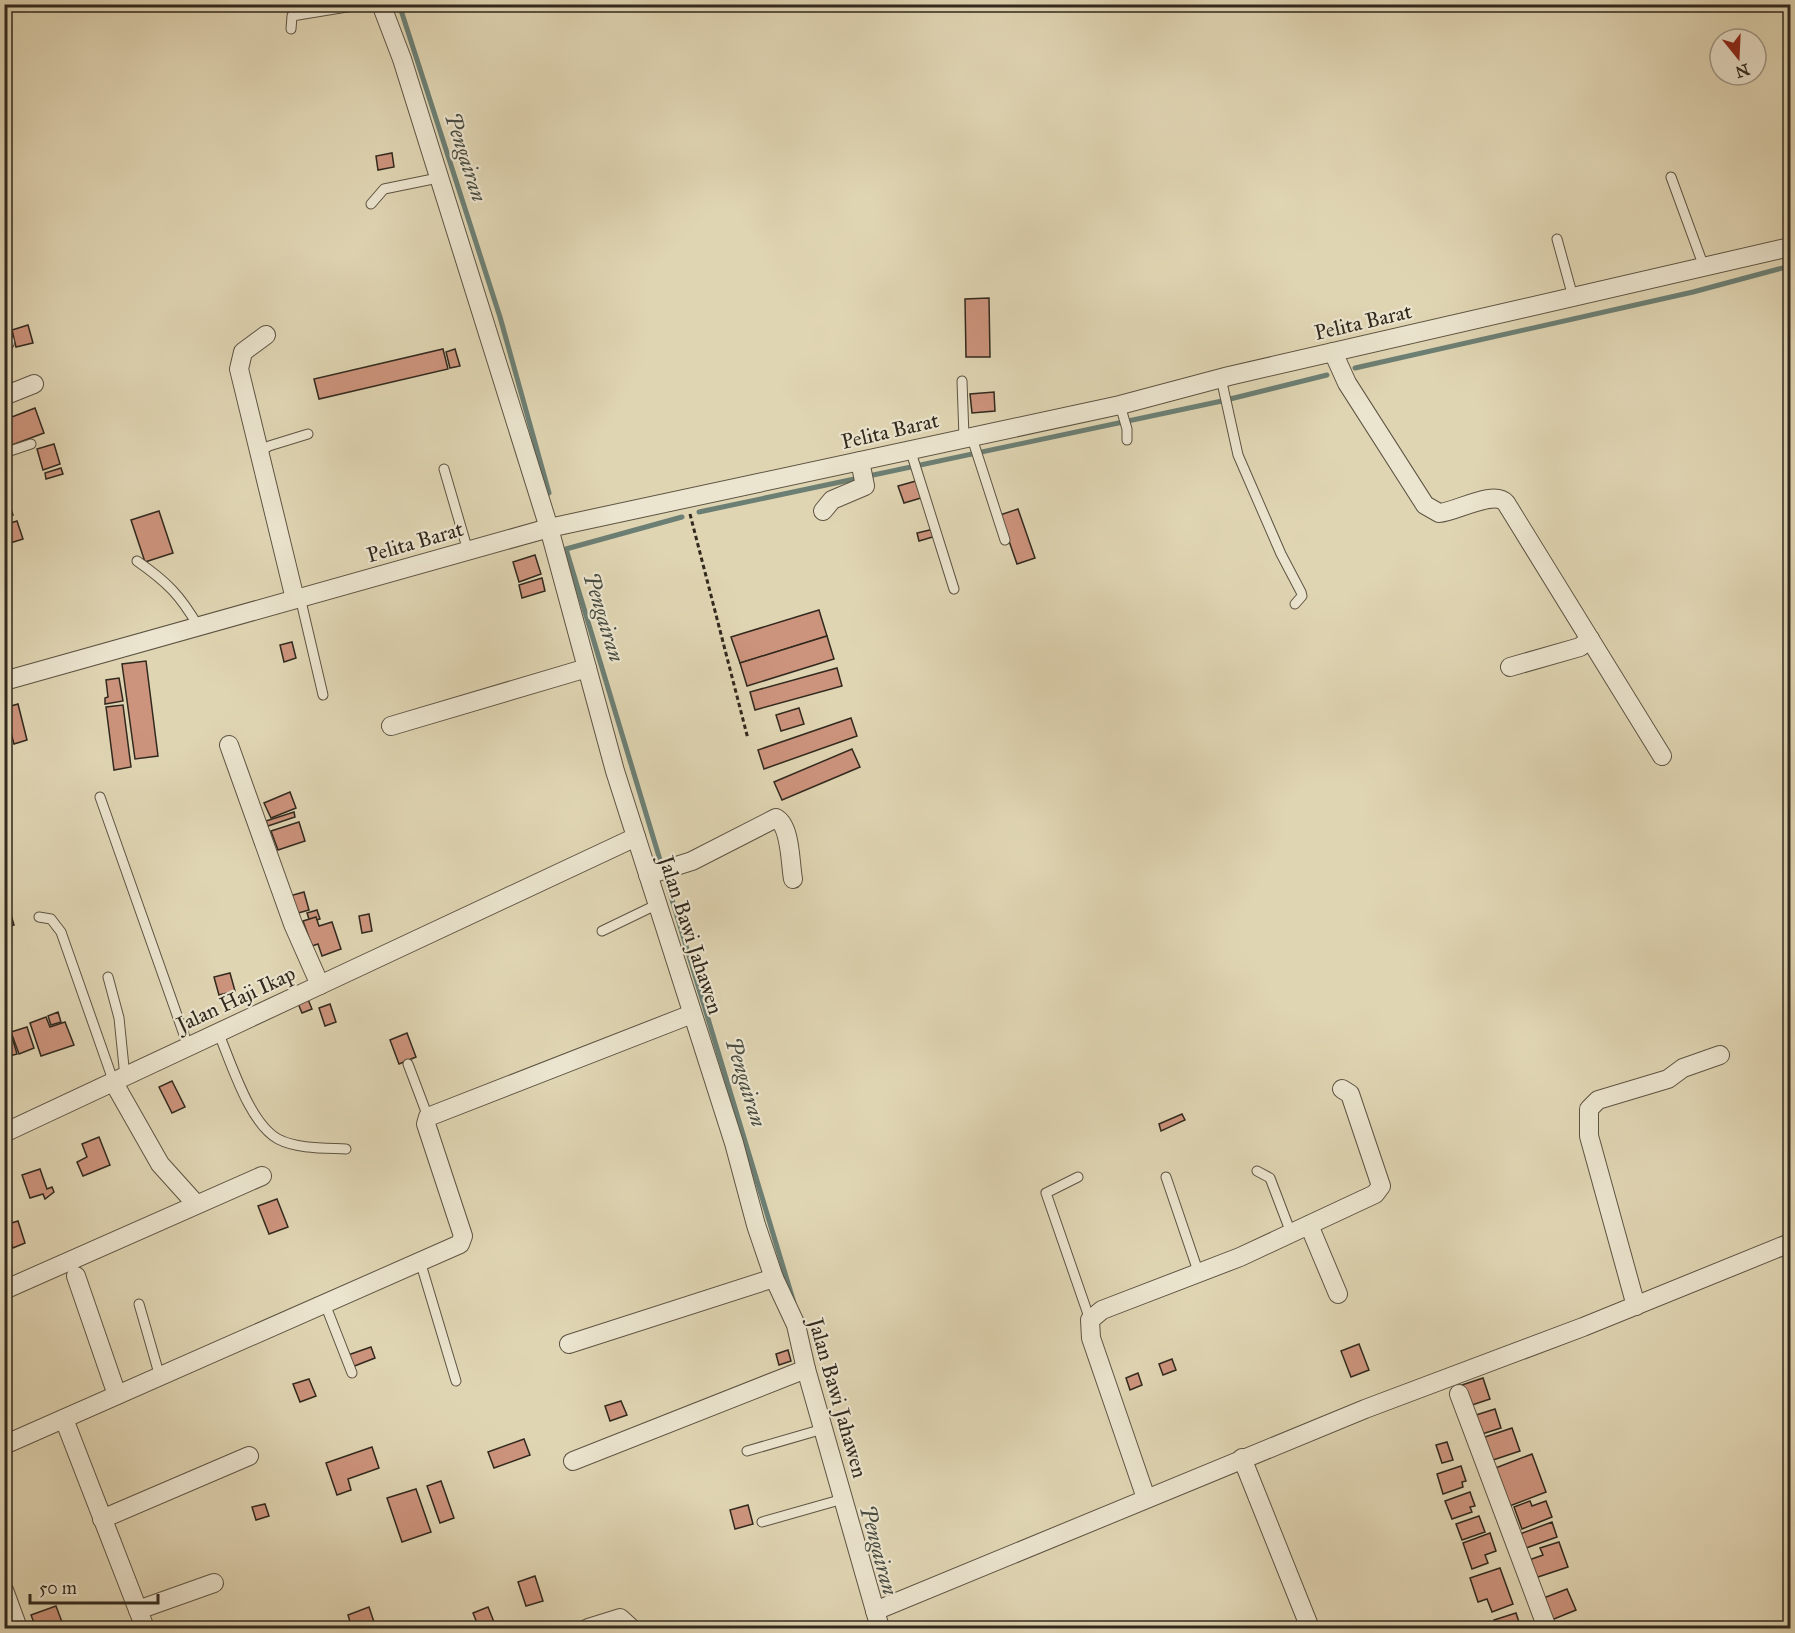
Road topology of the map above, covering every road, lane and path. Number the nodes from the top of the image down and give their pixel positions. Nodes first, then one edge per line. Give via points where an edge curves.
1 (364, 4) edge
2 (381, 4) edge
3 (291, 29) dead end
4 (1671, 177) dead end
5 (438, 178) junction
6 (371, 204) dead end
7 (1557, 240) dead end
8 (1791, 248) edge
9 (1704, 267) junction
10 (1573, 297) junction
11 (266, 335) dead end
12 (1333, 352) junction
13 (1221, 378) junction
14 (962, 381) dead end
15 (34, 384) dead end
16 (4, 396) edge
17 (1120, 405) junction
18 (308, 434) dead end
19 (968, 436) junction
20 (1127, 440) dead end
21 (31, 444) dead end
22 (910, 449) junction
23 (4, 453) edge
24 (258, 453) junction
25 (860, 461) junction
26 (444, 469) dead end
27 (686, 498) junction
28 (823, 511) dead end
29 (549, 528) junction
30 (1005, 540) dead end
31 (468, 550) junction
32 (137, 561) dead end
33 (954, 589) dead end
34 (298, 598) junction
35 (1295, 604) dead end
36 (198, 626) junction
37 (1590, 639) junction
38 (587, 668) junction
39 (1510, 668) dead end
40 (4, 681) edge
41 (323, 694) dead end
42 (391, 726) dead end
43 (748, 739) dead end
44 (229, 745) dead end
45 (1662, 756) dead end
46 (100, 798) dead end
47 (636, 837) junction
48 (648, 875) junction
49 (794, 879) dead end
50 (658, 904) junction
51 (39, 917) dead end
52 (602, 931) dead end
53 (108, 977) dead end
54 (320, 985) junction
55 (692, 1014) junction
56 (218, 1032) junction
57 (188, 1046) junction
58 (1719, 1055) dead end
59 (408, 1064) dead end
60 (120, 1080) junction
61 (1342, 1089) dead end
62 (428, 1117) junction
63 (4, 1132) edge
64 (346, 1149) dead end
65 (1257, 1170) dead end
66 (262, 1176) dead end
67 (1078, 1177) dead end
68 (1166, 1177) dead end
69 (196, 1204) junction
70 (1309, 1225) junction
71 (1291, 1233) junction
72 (1791, 1243) edge
73 (420, 1261) junction
74 (1199, 1274) junction
75 (76, 1276) dead end
76 (774, 1278) junction
77 (4, 1290) edge
78 (1338, 1294) dead end
79 (139, 1304) dead end
80 (325, 1304) junction
81 (1636, 1306) junction
82 (1090, 1320) junction
83 (569, 1344) dead end
84 (806, 1369) junction
85 (352, 1373) dead end
86 (160, 1377) junction
87 (456, 1381) dead end
88 (1460, 1394) dead end
89 (117, 1395) junction
90 (64, 1419) junction
91 (823, 1429) junction
92 (4, 1445) edge
93 (747, 1451) dead end
94 (249, 1456) dead end
95 (1242, 1458) junction
96 (573, 1461) dead end
97 (1146, 1498) junction
98 (843, 1500) junction
99 (102, 1519) junction
100 (762, 1522) dead end
101 (214, 1583) dead end
102 (4, 1590) edge
103 (138, 1610) junction
104 (877, 1620) edge
105 (18, 1629) edge
106 (146, 1629) edge
107 (588, 1629) edge
108 (631, 1629) edge
109 (1310, 1629) edge
110 (1547, 1629) edge

1 - 3 lane via 292,16
2 - 5 street, Jalan Bawi Jahawen
4 - 9 lane
5 - 6 lane via 384,189
5 - 29 street, Jalan Bawi Jahawen
7 - 10 lane
8 - 9 street, Pelita Barat
9 - 10 street, Pelita Barat
10 - 12 street, Pelita Barat
11 - 24 street via 243,352 239,360
12 - 13 street, Pelita Barat
12 - 37 street via 1347,383 1425,505 1447,513 1493,497 1502,499
13 - 17 street, Pelita Barat
13 - 35 lane via 1238,455 1301,592
14 - 19 lane
15 - 16 street
17 - 19 street, Pelita Barat
17 - 20 lane
18 - 24 lane
19 - 22 street, Pelita Barat
19 - 30 lane
21 - 23 lane
22 - 25 street, Pelita Barat
22 - 33 lane
24 - 34 street
25 - 27 street, Pelita Barat
25 - 28 street via 865,486 832,500
26 - 31 lane
27 - 29 street, Pelita Barat
27 - 43 path
29 - 31 street, Pelita Barat
29 - 38 street, Jalan Bawi Jahawen
31 - 34 street, Pelita Barat
32 - 36 lane via 166,581
34 - 36 street, Pelita Barat
34 - 41 lane
36 - 40 street, Pelita Barat
37 - 39 street via 1580,647
37 - 45 street
38 - 42 street
38 - 47 street, Jalan Bawi Jahawen
44 - 54 street, Jalan Haji Ikap via 293,924
46 - 57 lane
47 - 48 street, Jalan Bawi Jahawen
47 - 54 street
48 - 49 street via 692,861 776,818 786,830
48 - 50 street, Jalan Bawi Jahawen
50 - 52 lane
50 - 55 street, Jalan Bawi Jahawen
51 - 60 lane via 51,919 61,932
53 - 60 lane via 119,1018
54 - 56 street, Jalan Haji Ikap
55 - 62 street
55 - 76 street, Jalan Bawi Jahawen
56 - 57 street, Jalan Haji Ikap
56 - 64 lane via 259,1123 278,1139 306,1147
57 - 60 street, Jalan Haji Ikap
58 - 81 street via 1683,1068 1668,1079 1598,1100 1589,1109 1589,1136
59 - 62 lane
60 - 63 street, Jalan Haji Ikap
60 - 69 street via 160,1164
61 - 70 street via 1350,1094 1381,1186 1375,1194
62 - 73 street via 426,1124 463,1238 460,1244
65 - 71 lane via 1270,1178
66 - 69 street
67 - 82 lane via 1046,1193
68 - 74 lane
69 - 77 street
70 - 71 street
70 - 78 street
71 - 74 street
72 - 81 street
73 - 80 street
73 - 87 lane
74 - 82 street via 1102,1310
75 - 89 street
76 - 83 street
76 - 84 street, Jalan Bawi Jahawen via 796,1325
79 - 86 lane
80 - 85 lane
80 - 86 street
81 - 95 street
82 - 97 street via 1091,1338
84 - 91 street, Jalan Bawi Jahawen
84 - 96 street
86 - 89 street
88 - 110 street
89 - 90 street
90 - 92 street
90 - 99 street
91 - 93 lane
91 - 98 street, Jalan Bawi Jahawen
94 - 99 street
95 - 97 street
95 - 109 street
97 - 104 street
98 - 100 lane
98 - 104 street, Jalan Bawi Jahawen
99 - 103 street
101 - 103 street
102 - 105 street
103 - 106 street
107 - 108 street via 620,1618

